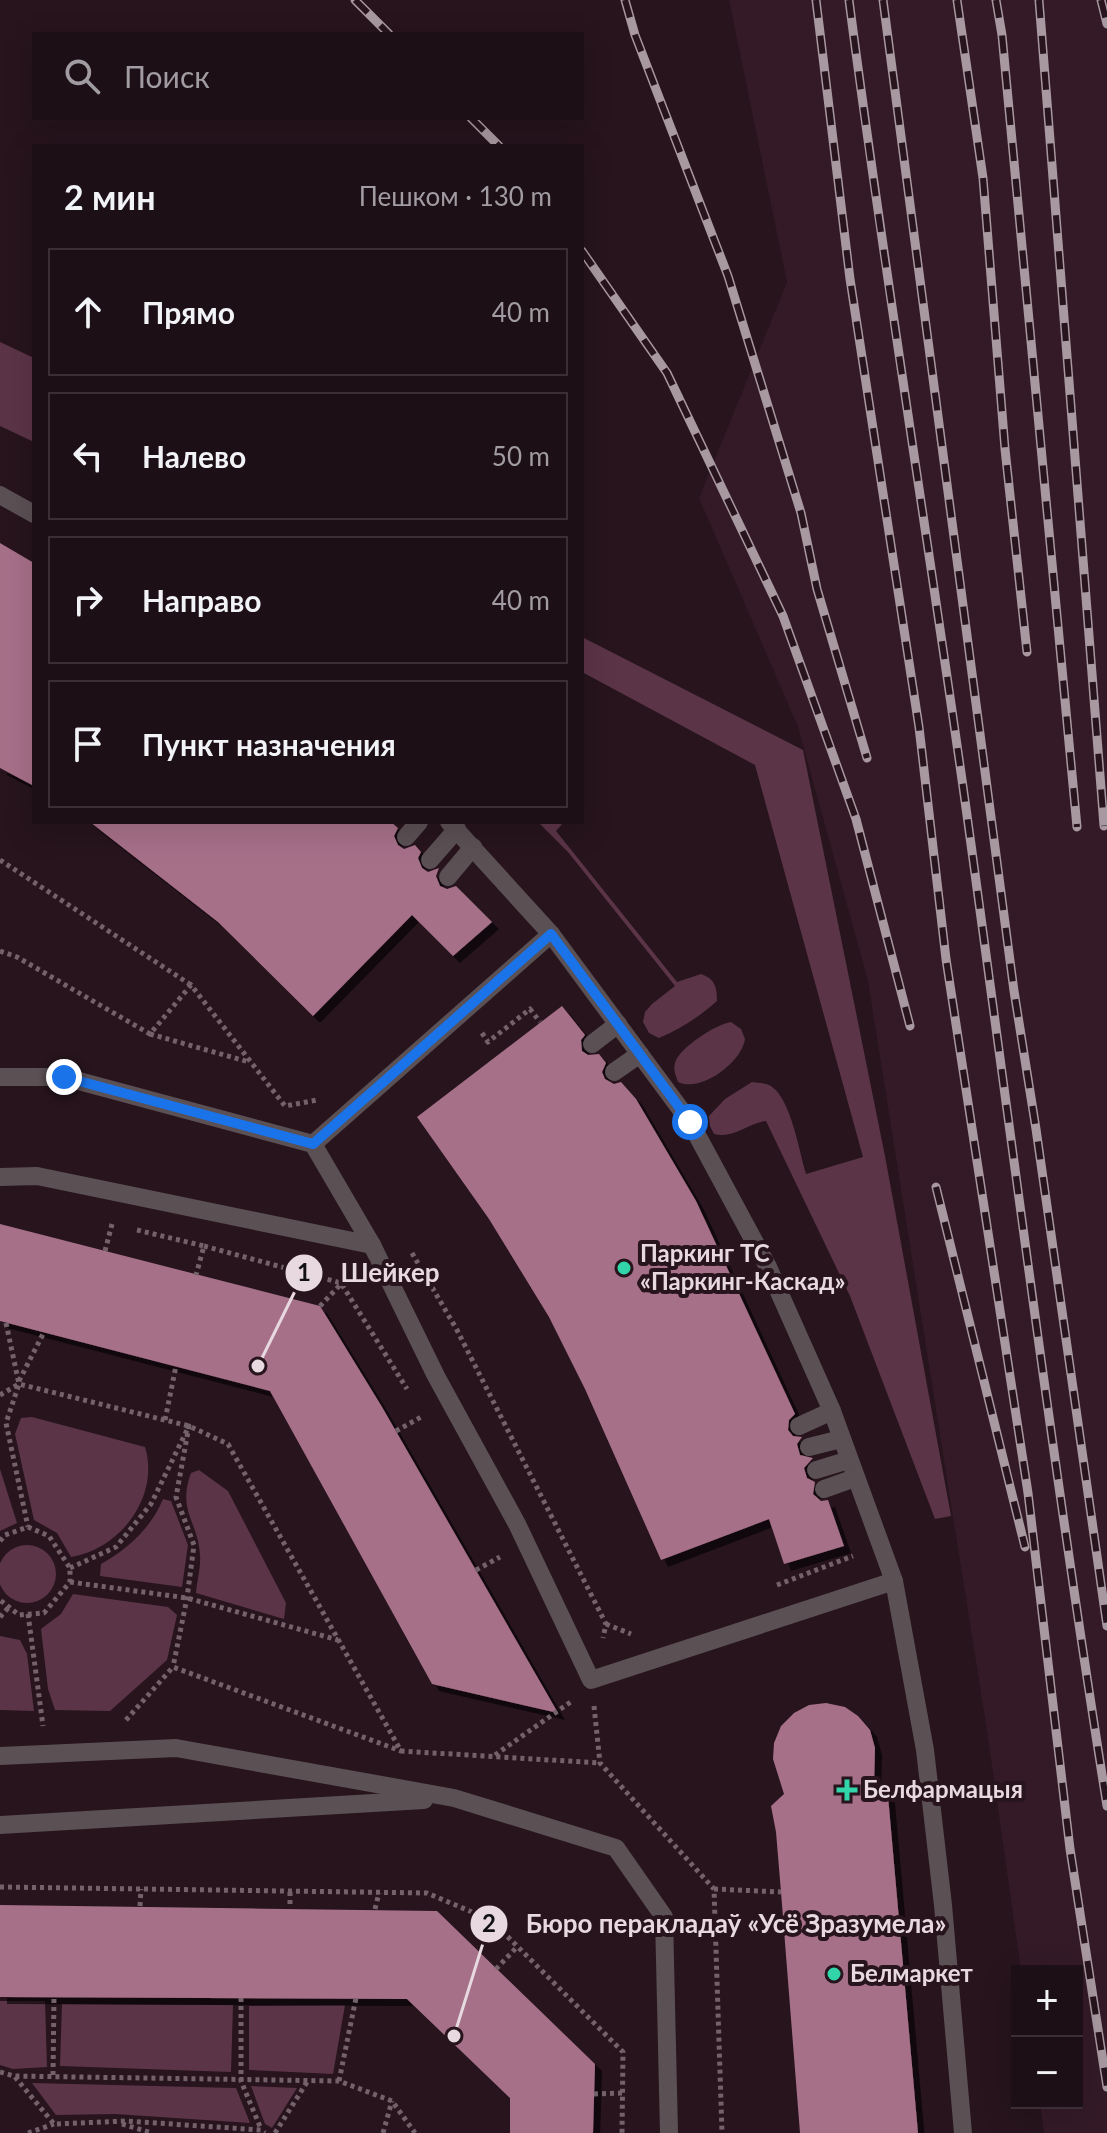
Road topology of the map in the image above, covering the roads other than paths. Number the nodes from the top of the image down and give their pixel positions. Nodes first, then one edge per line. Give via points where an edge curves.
1 (0, 495) edge
2 (32, 513) edge
3 (417, 824) edge
4 (453, 826) edge
5 (406, 837) dead end
6 (473, 847) junction
7 (430, 860) dead end
8 (448, 877) dead end
9 (551, 934) junction
10 (618, 1024) junction
11 (592, 1044) dead end
12 (640, 1054) junction
13 (614, 1072) dead end
14 (0, 1077) edge
15 (313, 1144) junction
16 (0, 1177) edge
17 (372, 1245) junction
18 (832, 1411) junction
19 (799, 1426) dead end
20 (841, 1439) junction
21 (809, 1447) dead end
22 (852, 1469) junction
23 (816, 1470) dead end
24 (824, 1489) dead end
25 (894, 1581) junction
26 (0, 1756) edge
27 (454, 1798) junction
28 (0, 1825) edge
29 (669, 2133) edge
30 (963, 2133) edge

1 - 2 lane
3 - 5 lane
4 - 6 lane
4 - 7 lane
6 - 8 lane
6 - 9 lane
9 - 10 lane
9 - 15 lane
10 - 11 lane
10 - 12 lane
12 - 13 lane
12 - 18 lane via 690,1122 768,1267
14 - 15 lane via 64,1077
15 - 17 lane
16 - 17 lane via 37,1176
17 - 25 lane via 517,1524 591,1680
18 - 19 lane
18 - 20 lane
20 - 21 lane
20 - 22 lane
22 - 23 lane
22 - 24 lane
22 - 25 lane
25 - 30 lane via 925,1750
26 - 27 lane via 176,1748
27 - 28 lane
27 - 29 lane via 616,1848 664,1917

